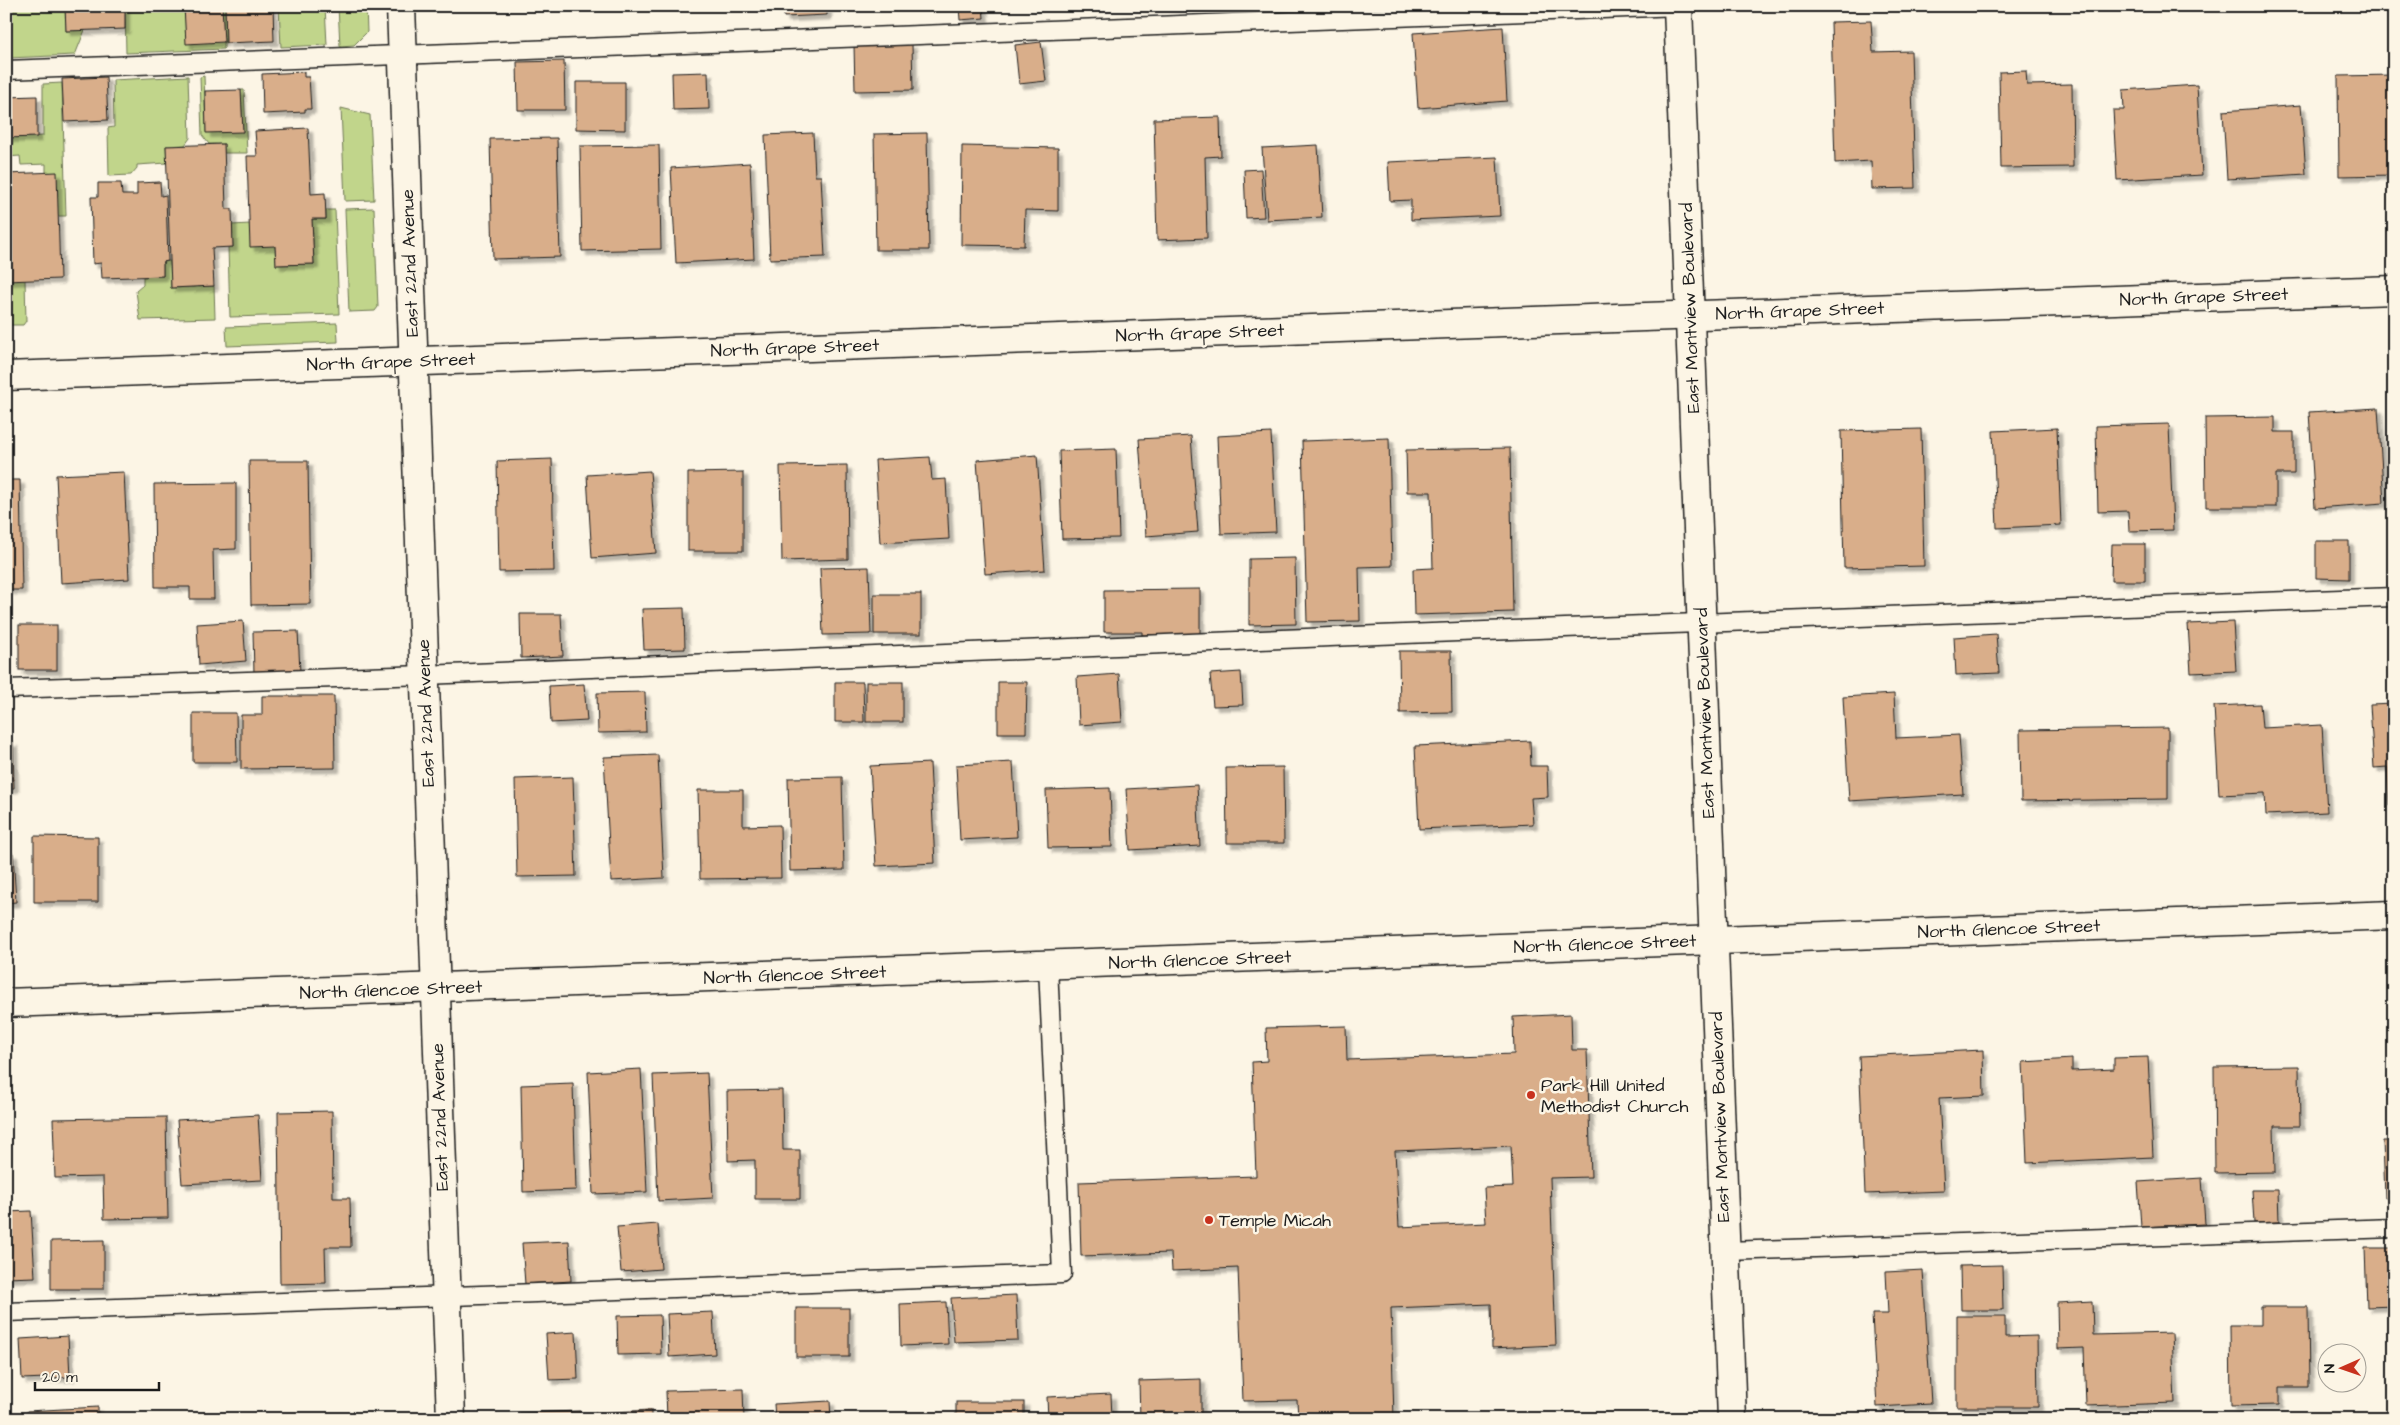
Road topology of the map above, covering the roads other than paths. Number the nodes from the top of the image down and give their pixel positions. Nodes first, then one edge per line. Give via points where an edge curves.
1 (401, 6) edge
2 (1679, 6) edge
3 (403, 56) junction
4 (6, 70) edge
5 (2394, 290) edge
6 (1690, 315) junction
7 (414, 362) junction
8 (6, 376) edge
9 (2394, 597) edge
10 (1701, 624) junction
11 (425, 675) junction
12 (6, 689) edge
13 (2394, 915) edge
14 (1714, 940) junction
15 (1048, 966) junction
16 (436, 988) junction
17 (6, 1004) edge
18 (2394, 1228) edge
19 (1726, 1251) junction
20 (446, 1296) junction
21 (6, 1312) edge
22 (451, 1419) edge
23 (1732, 1419) edge

1 - 3 street, East 22nd Avenue
2 - 3 lane
2 - 6 street, East Montview Boulevard
3 - 4 lane
3 - 7 street, East 22nd Avenue
5 - 6 street, North Grape Street
6 - 7 street, North Grape Street
6 - 10 street, East Montview Boulevard
7 - 8 street, North Grape Street
7 - 11 street, East 22nd Avenue
9 - 10 lane
10 - 11 lane
10 - 14 street, East Montview Boulevard
11 - 12 lane
11 - 16 street, East 22nd Avenue
13 - 14 street, North Glencoe Street
14 - 15 street, North Glencoe Street
14 - 19 street, East Montview Boulevard
15 - 16 street, North Glencoe Street
15 - 20 lane via 1062,1274
16 - 17 street, North Glencoe Street
16 - 20 street, East 22nd Avenue
18 - 19 lane
19 - 23 street, East Montview Boulevard
20 - 21 lane
20 - 22 street, East 22nd Avenue

